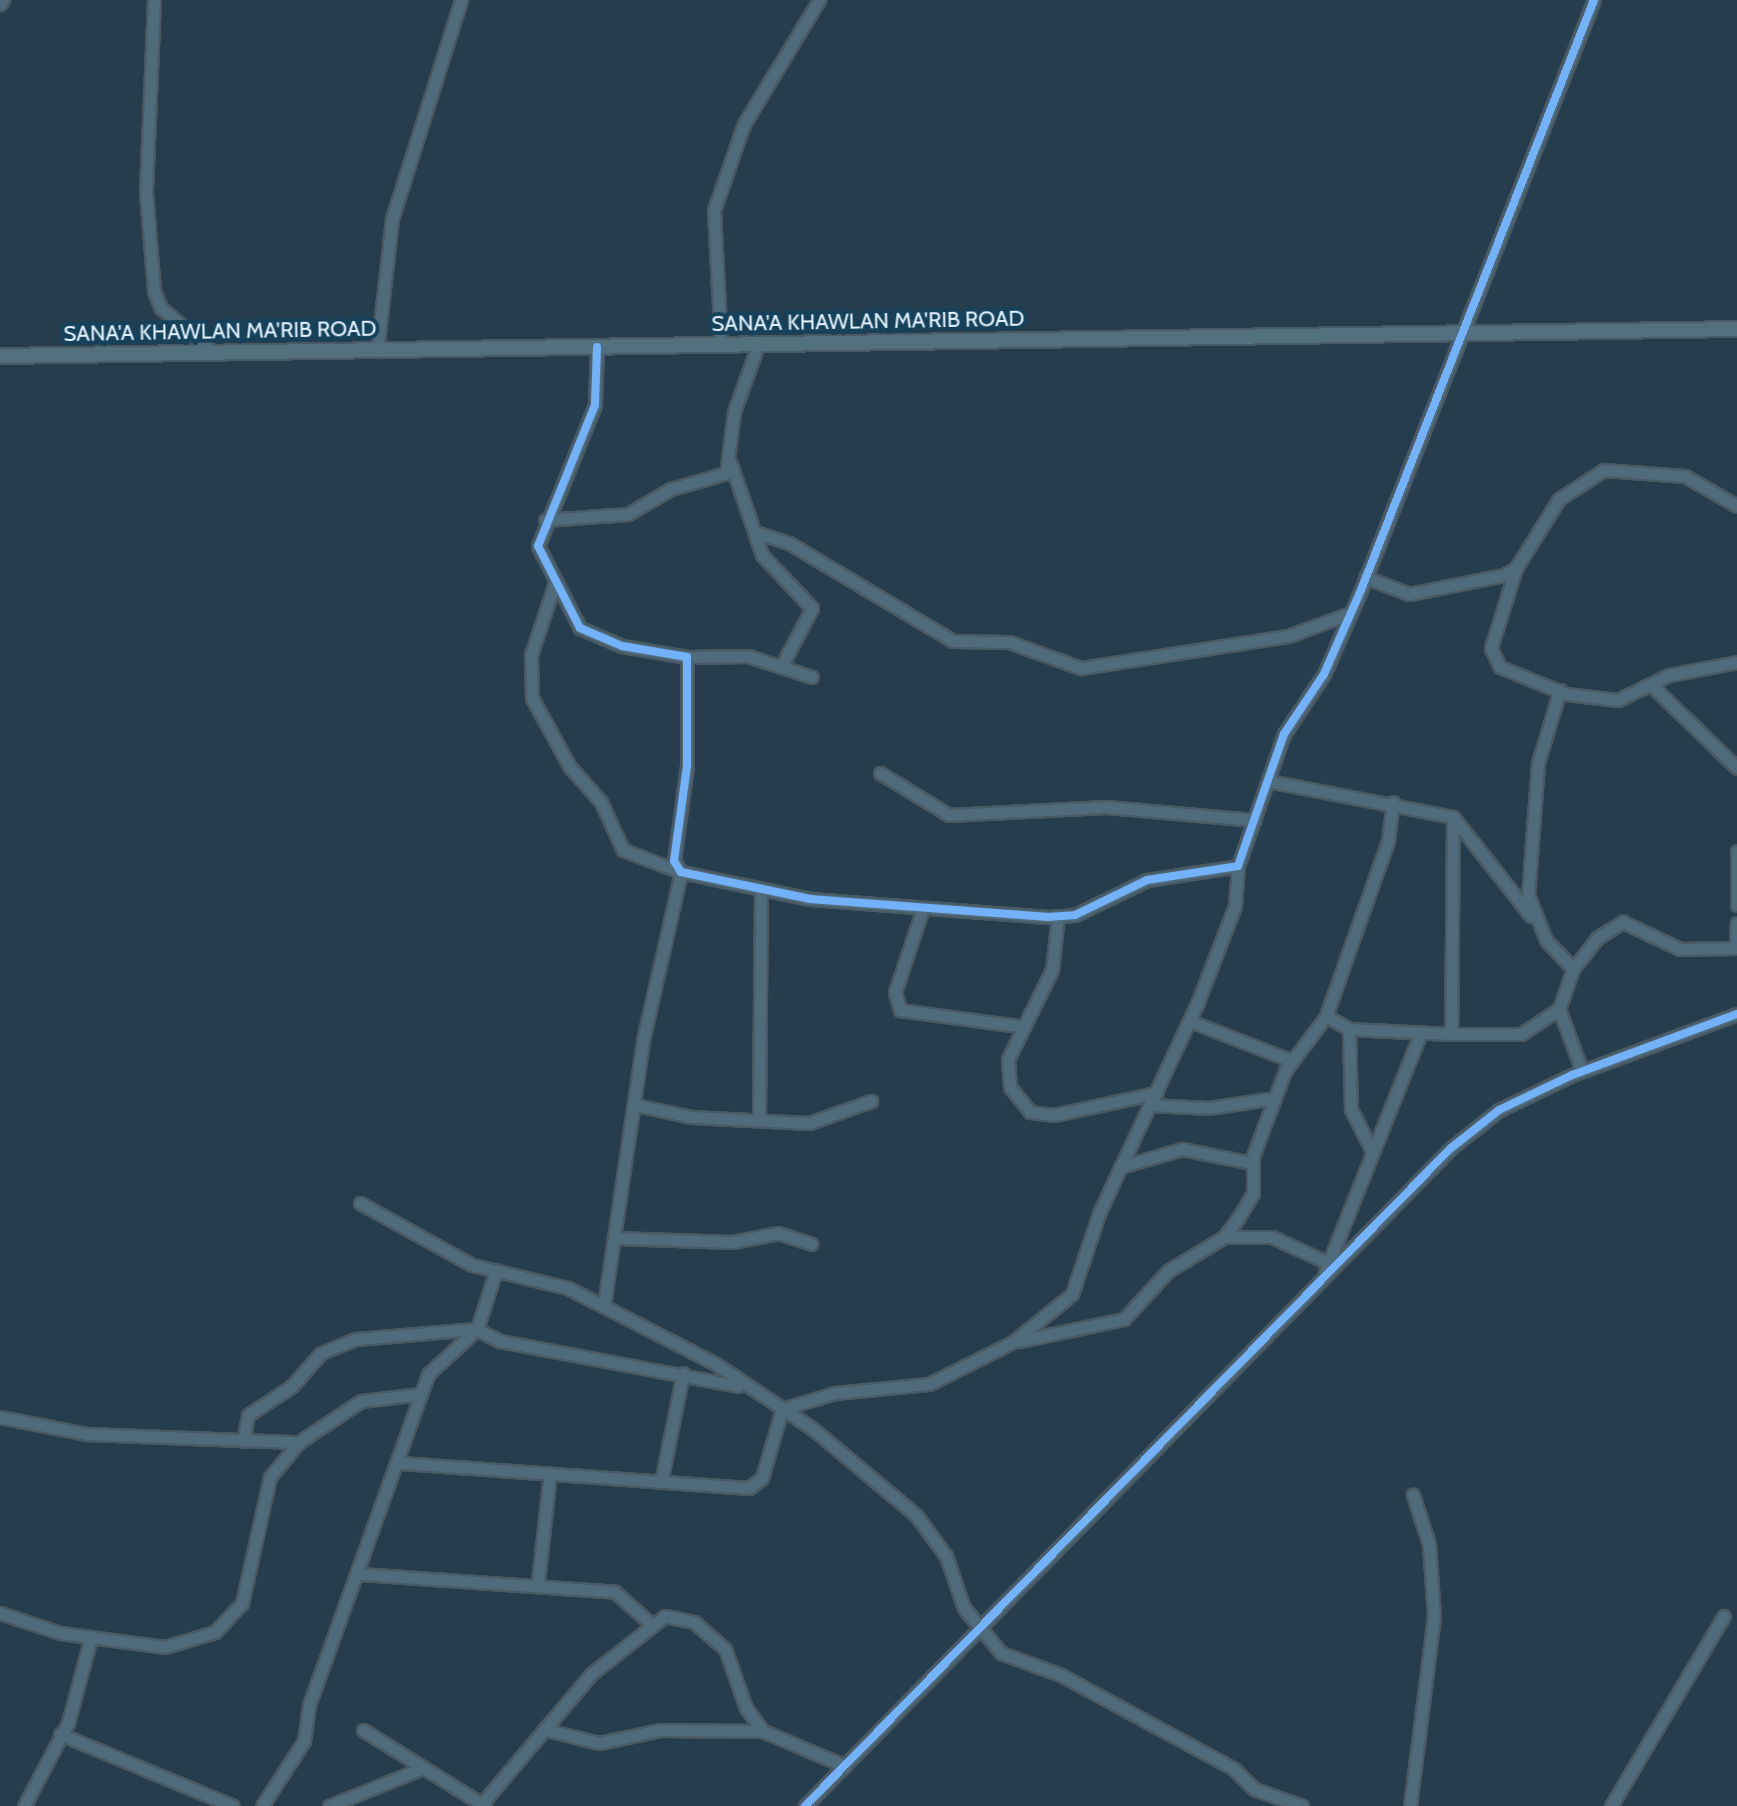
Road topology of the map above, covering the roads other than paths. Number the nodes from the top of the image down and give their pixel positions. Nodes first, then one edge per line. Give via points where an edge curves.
1 (154, 0) edge
2 (461, 0) edge
3 (819, 0) edge
4 (1594, 0) edge
5 (1737, 329) edge
6 (1457, 334) junction
7 (721, 345) junction
8 (758, 345) junction
9 (597, 347) junction
10 (377, 351) junction
11 (213, 352) junction
12 (0, 356) edge
13 (731, 464) junction
14 (1737, 506) edge
15 (545, 520) junction
16 (758, 533) junction
17 (1516, 568) junction
18 (1365, 577) junction
19 (554, 586) junction
20 (1351, 613) junction
21 (687, 657) junction
22 (1737, 662) edge
23 (783, 663) junction
24 (812, 677) dead end
25 (1650, 684) junction
26 (1560, 690) junction
27 (1737, 768) edge
28 (880, 773) dead end
29 (1268, 781) junction
30 (1393, 802) junction
31 (1453, 817) junction
32 (1254, 820) junction
33 (1737, 851) edge
34 (1238, 866) junction
35 (681, 872) junction
36 (761, 889) junction
37 (1737, 905) edge
38 (923, 908) junction
39 (1058, 916) junction
40 (1534, 920) junction
41 (1737, 923) edge
42 (1736, 948) edge
43 (1573, 969) junction
44 (1559, 1009) junction
45 (1737, 1014) edge
46 (1326, 1016) junction
47 (1190, 1021) junction
48 (1019, 1026) junction
49 (1349, 1029) junction
50 (1421, 1032) junction
51 (1451, 1034) junction
52 (1292, 1061) junction
53 (1582, 1071) junction
54 (1157, 1093) junction
55 (1274, 1098) junction
56 (871, 1101) dead end
57 (636, 1105) junction
58 (1151, 1105) junction
59 (759, 1117) junction
60 (1371, 1149) junction
61 (1252, 1163) junction
62 (1120, 1167) junction
63 (360, 1203) dead end
64 (1224, 1237) junction
65 (615, 1238) junction
66 (811, 1244) dead end
67 (1328, 1263) junction
68 (496, 1270) junction
69 (1323, 1278) junction
70 (604, 1306) junction
71 (476, 1329) junction
72 (1013, 1342) junction
73 (683, 1373) junction
74 (743, 1387) junction
75 (421, 1394) junction
76 (782, 1409) junction
77 (0, 1417) edge
78 (243, 1441) junction
79 (299, 1442) junction
80 (401, 1463) junction
81 (550, 1474) junction
82 (661, 1482) junction
83 (1413, 1495) dead end
84 (360, 1574) junction
85 (538, 1582) junction
86 (0, 1613) edge
87 (1724, 1616) dead end
88 (652, 1625) junction
89 (978, 1630) junction
90 (91, 1637) junction
91 (363, 1730) dead end
92 (547, 1730) junction
93 (763, 1731) junction
94 (60, 1734) junction
95 (845, 1766) junction
96 (423, 1768) junction
97 (482, 1805) edge
98 (24, 1806) edge
99 (233, 1806) edge
100 (262, 1806) edge
101 (329, 1806) edge
102 (805, 1806) edge
103 (1302, 1806) edge
104 (1410, 1806) edge
105 (1611, 1806) edge

1 - 11 street via 146,193 154,291 161,308
2 - 10 street via 392,219
3 - 7 street via 744,124 714,210
4 - 6 street
5 - 6 main road, SANA'A KHAWLAN MA'RIB ROAD
6 - 8 main road, SANA'A KHAWLAN MA'RIB ROAD
6 - 18 street
7 - 8 main road, SANA'A KHAWLAN MA'RIB ROAD
7 - 9 main road, SANA'A KHAWLAN MA'RIB ROAD
8 - 13 street via 734,412
9 - 10 main road, SANA'A KHAWLAN MA'RIB ROAD
9 - 15 street via 595,405
10 - 11 main road, SANA'A KHAWLAN MA'RIB ROAD
11 - 12 main road, SANA'A KHAWLAN MA'RIB ROAD
13 - 15 street via 712,482 671,489 628,514
13 - 16 street
14 - 17 street via 1685,476 1604,470 1559,499
15 - 19 street via 538,546
16 - 20 street via 789,543 953,641 1009,642 1081,668 1288,636
16 - 23 street via 762,555 812,608
17 - 18 street via 1409,594
17 - 26 street via 1492,659
18 - 20 street
19 - 21 street via 580,628 622,646
19 - 35 street via 531,655 532,698 570,767 601,802 623,850
20 - 29 street via 1324,674 1284,734
21 - 23 street
21 - 35 street via 687,766 674,861
22 - 25 street
23 - 24 street
25 - 26 street via 1618,700
25 - 27 street
26 - 40 street via 1538,763 1530,832
28 - 32 street via 949,815 1106,807
29 - 30 street
29 - 32 street
30 - 31 street
30 - 46 street via 1388,841
31 - 40 street
31 - 51 street
32 - 34 street
33 - 37 street
34 - 39 street via 1147,880
34 - 47 street via 1235,906
35 - 36 street
35 - 57 street
36 - 38 street
36 - 59 street
38 - 39 street
38 - 48 street via 895,992 900,1010
39 - 48 street via 1052,970
40 - 43 street
41 - 42 street
42 - 43 street via 1680,949 1623,922 1597,938
43 - 44 street
44 - 51 street via 1521,1034
44 - 53 street
45 - 53 street
46 - 49 street
46 - 52 street
47 - 52 street
47 - 54 street
48 - 54 street via 1008,1059 1010,1087 1030,1112 1054,1115
49 - 50 street
49 - 60 street via 1351,1109
50 - 51 street
50 - 60 street
52 - 55 street
53 - 69 street via 1499,1110 1463,1138
54 - 58 street
55 - 58 street via 1209,1108
55 - 61 street
56 - 59 street via 829,1120
57 - 59 street via 691,1117
57 - 65 street
58 - 62 street
60 - 67 street
61 - 62 street via 1182,1149
61 - 64 street via 1253,1193
62 - 72 street via 1072,1294
63 - 68 street via 472,1265
64 - 67 street via 1272,1237
64 - 72 street via 1168,1271 1124,1319
65 - 66 street via 733,1242 778,1233
65 - 70 street
67 - 69 street
68 - 70 street via 531,1275
68 - 71 street
69 - 89 street
70 - 74 street via 702,1356
71 - 73 street via 500,1341
71 - 75 street via 442,1356
71 - 78 street via 338,1344 248,1415
72 - 76 street via 929,1384 835,1393
73 - 74 street
73 - 82 street
74 - 76 street
75 - 79 street via 361,1401
75 - 80 street
76 - 82 street via 758,1484
76 - 89 street via 847,1455 928,1528
77 - 78 street via 87,1434
78 - 79 street
79 - 90 street via 270,1477 249,1579 232,1618 188,1645
80 - 81 street
80 - 84 street
81 - 82 street
81 - 85 street
83 - 104 street via 1429,1544 1434,1617
84 - 85 street
84 - 100 street via 309,1705 304,1741
85 - 88 street via 615,1592
86 - 90 street
87 - 105 street
88 - 92 street via 631,1650 591,1674
88 - 93 street via 676,1616 725,1649 746,1708
89 - 95 street
89 - 103 street via 1009,1658 1061,1675 1234,1769 1254,1789
90 - 94 street
91 - 96 street
92 - 93 street via 599,1743 674,1728
92 - 97 street
93 - 95 street
94 - 98 street
94 - 99 street
95 - 102 street
96 - 97 street
96 - 101 street

